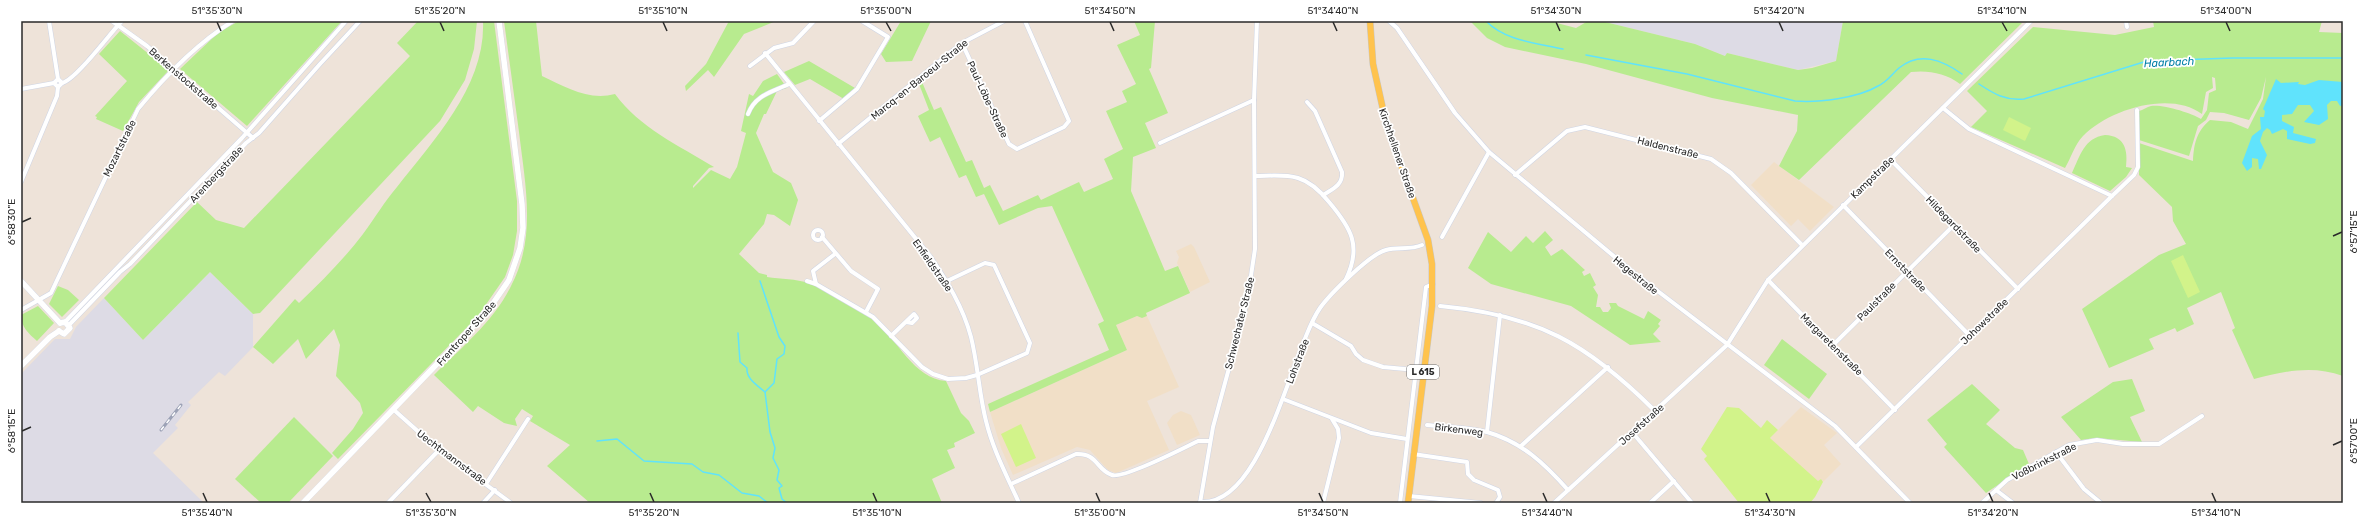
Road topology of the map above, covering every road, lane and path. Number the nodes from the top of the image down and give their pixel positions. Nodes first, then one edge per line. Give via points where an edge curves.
1 (49, 21) edge
2 (112, 21) edge
3 (122, 21) edge
4 (232, 21) edge
5 (346, 21) edge
6 (360, 21) edge
7 (499, 21) edge
8 (814, 21) edge
9 (862, 21) edge
10 (1004, 21) edge
11 (1025, 21) edge
12 (1257, 21) edge
13 (1370, 21) edge
14 (1389, 21) edge
15 (2031, 21) edge
16 (2126, 21) edge
17 (118, 25) junction
18 (2127, 27) dead end
19 (962, 44) junction
20 (765, 54) junction
21 (750, 66) dead end
22 (174, 69) junction
23 (58, 79) junction
24 (54, 83) junction
25 (62, 83) junction
26 (789, 84) junction
27 (58, 87) junction
28 (21, 89) edge
29 (1254, 100) junction
30 (1308, 102) dead end
31 (1943, 108) junction
32 (2137, 110) dead end
33 (748, 114) dead end
34 (819, 121) junction
35 (247, 132) junction
36 (253, 138) junction
37 (1160, 142) dead end
38 (838, 144) junction
39 (1489, 152) junction
40 (1890, 159) junction
41 (1515, 175) junction
42 (1255, 176) junction
43 (21, 182) edge
44 (1323, 195) junction
45 (2112, 196) junction
46 (1843, 206) junction
47 (1954, 224) junction
48 (822, 237) dead end
49 (1442, 237) dead end
50 (1422, 245) dead end
51 (1802, 245) junction
52 (835, 254) junction
53 (1906, 271) junction
54 (1768, 280) junction
55 (21, 281) edge
56 (807, 281) dead end
57 (947, 281) junction
58 (1345, 281) junction
59 (816, 284) junction
60 (1433, 284) junction
61 (2018, 289) junction
62 (39, 300) junction
63 (1440, 306) dead end
64 (21, 310) edge
65 (866, 312) junction
66 (1500, 315) junction
67 (906, 322) dead end
68 (65, 323) junction
69 (1312, 323) junction
70 (58, 331) junction
71 (1969, 335) junction
72 (891, 336) junction
73 (1727, 345) junction
74 (1833, 345) junction
75 (21, 366) edge
76 (1608, 367) junction
77 (1416, 370) junction
78 (977, 375) junction
79 (1283, 399) junction
80 (394, 410) junction
81 (1895, 410) junction
82 (1655, 411) junction
83 (2202, 416) dead end
84 (528, 419) dead end
85 (1331, 419) junction
86 (1427, 425) dead end
87 (1486, 432) junction
88 (1632, 432) junction
89 (1407, 439) junction
90 (1210, 441) junction
91 (1521, 446) junction
92 (1856, 447) junction
93 (439, 450) junction
94 (2056, 452) junction
95 (1413, 454) junction
96 (1674, 481) junction
97 (486, 484) junction
98 (1011, 484) junction
99 (496, 490) junction
100 (1568, 490) junction
101 (1996, 490) junction
102 (1409, 496) junction
103 (304, 503) edge
104 (388, 503) edge
105 (483, 503) edge
106 (511, 503) edge
107 (1019, 503) edge
108 (1200, 503) edge
109 (1323, 503) edge
110 (1400, 503) edge
111 (1408, 503) edge
112 (1481, 503) edge
113 (1496, 503) edge
114 (1554, 503) edge
115 (1650, 503) edge
116 (1692, 503) edge
117 (1910, 503) edge
118 (1982, 503) edge
119 (2013, 503) edge
120 (2101, 503) edge

1 - 23 street
2 - 17 street, Berkenstockstraße
3 - 17 street
4 - 22 street, Mozartstraße via 203,42
5 - 35 street, Arenbergstraße
6 - 36 street, Arenbergstraße
7 - 80 main road, Frentroper Straße via 522,204 523,228 518,254 509,280 487,312
8 - 20 street via 793,43 774,48
9 - 34 street via 888,37 856,89
10 - 19 street, Marcq-en-Baroeul-Straße
11 - 19 street, Paul-Löbe-Straße via 1069,121 1064,128 1017,149 1009,144
12 - 29 street, Schwechater Straße
13 - 60 main road, Kirchhellener Straße / L 615 via 1373,64 1382,108 1428,240
14 - 39 street, Hegestraße via 1397,28 1455,113
15 - 31 street, Kampstraße
16 - 18 street
17 - 22 street, Berkenstockstraße
17 - 25 street via 78,72 70,80
19 - 38 street, Marcq-en-Baroeul-Straße
20 - 21 street
20 - 26 street, Enfieldstraße
22 - 35 street, Berkenstockstraße
22 - 62 street, Mozartstraße via 138,109 51,293
23 - 24 street
23 - 25 street
24 - 27 street
24 - 28 street
25 - 27 street
26 - 33 street via 758,98 752,103
26 - 34 street, Enfieldstraße
27 - 43 street via 57,96
29 - 37 street
29 - 42 street, Schwechater Straße
30 - 44 street via 1315,111 1342,172 1338,185
31 - 40 street, Kampstraße
31 - 45 street via 1969,129
32 - 45 street, Johowstraße via 2138,167 2134,175
34 - 38 street, Enfieldstraße
35 - 36 street, Berkenstockstraße
35 - 68 street, Arenbergstraße
36 - 68 street, Arenbergstraße
38 - 57 street, Enfieldstraße
39 - 41 street, Hegestraße
39 - 49 street
40 - 46 street, Kampstraße
40 - 47 street, Hildegardstraße
41 - 51 street, Haldenstraße via 1567,131 1576,128 1585,127 1691,152 1712,159 1731,173
41 - 73 street, Hegestraße via 1634,273
42 - 44 street via 1299,178 1311,184
42 - 90 street, Schwechater Straße via 1256,228 1250,284
44 - 58 street via 1346,222 1353,242 1352,266
45 - 61 street, Johowstraße
46 - 51 street, Kampstraße
46 - 53 street, Ernststraße
47 - 53 street, Paulstraße
47 - 61 street, Hildegardstraße
48 - 52 street
50 - 58 street, Lohstraße via 1379,253
51 - 54 street, Kampstraße
52 - 59 street via 813,271
52 - 65 street via 851,271 878,288
53 - 71 street, Ernststraße
53 - 74 street, Paulstraße
54 - 73 street, Kampstraße
54 - 74 street, Margaretenstraße
55 - 62 main road
56 - 59 street
57 - 78 street, Enfieldstraße via 971,336
57 - 78 street via 985,264 994,265 1030,343 1026,354
58 - 69 street, Lohstraße via 1321,307
59 - 65 street
60 - 77 street via 1426,287
60 - 95 main road, Kirchhellener Straße / L 615
61 - 71 street, Johowstraße
62 - 64 street, Mozartstraße
62 - 68 main road
63 - 66 street
65 - 72 street
66 - 76 street via 1531,324 1563,338
66 - 87 street
67 - 72 street
68 - 70 main road via 57,328
68 - 70 main road, Arenbergstraße via 67,333
69 - 77 street via 1351,346 1363,360 1382,367
69 - 79 street, Lohstraße
70 - 75 main road, Arenbergstraße
71 - 81 street, Johowstraße
72 - 78 street via 922,367 933,374 948,379
73 - 82 street, Josefstraße
73 - 92 street, Hegestraße via 1835,426
74 - 81 street, Margaretenstraße
76 - 82 street
76 - 91 street
77 - 89 street
78 - 98 street, Enfieldstraße via 987,423
79 - 85 street
79 - 108 street, Lohstraße via 1246,474 1217,501
80 - 93 street, Uechtmannstraße
80 - 103 main road, Frentroper Straße
81 - 92 street, Johowstraße
82 - 88 street, Josefstraße
83 - 94 street, Voßbrinkstraße via 2159,444 2083,441
84 - 97 street
85 - 89 street via 1371,433
85 - 109 street via 1338,429 1339,438
86 - 87 street, Birkenweg
87 - 91 street, Birkenweg
88 - 96 street
88 - 100 street, Josefstraße
89 - 110 street
90 - 98 street via 1198,441 1121,476 1107,473 1092,457 1076,454
90 - 108 street, Schwechater Straße
91 - 100 street, Birkenweg via 1547,466
92 - 117 street, Hegestraße
93 - 97 street, Uechtmannstraße
93 - 104 street
94 - 101 street, Voßbrinkstraße via 2007,480
94 - 120 street via 2084,490
95 - 102 main road, Kirchhellener Straße / L 615
95 - 113 street via 1467,462 1468,474 1474,480 1498,490 1500,497
96 - 115 street
96 - 116 street
97 - 99 street, Uechtmannstraße
98 - 107 street, Enfieldstraße
99 - 105 street
99 - 106 street, Uechtmannstraße
100 - 114 street, Josefstraße
101 - 118 street, Voßbrinkstraße
101 - 119 street
102 - 111 main road, Kirchhellener Straße / L 615
102 - 112 street

